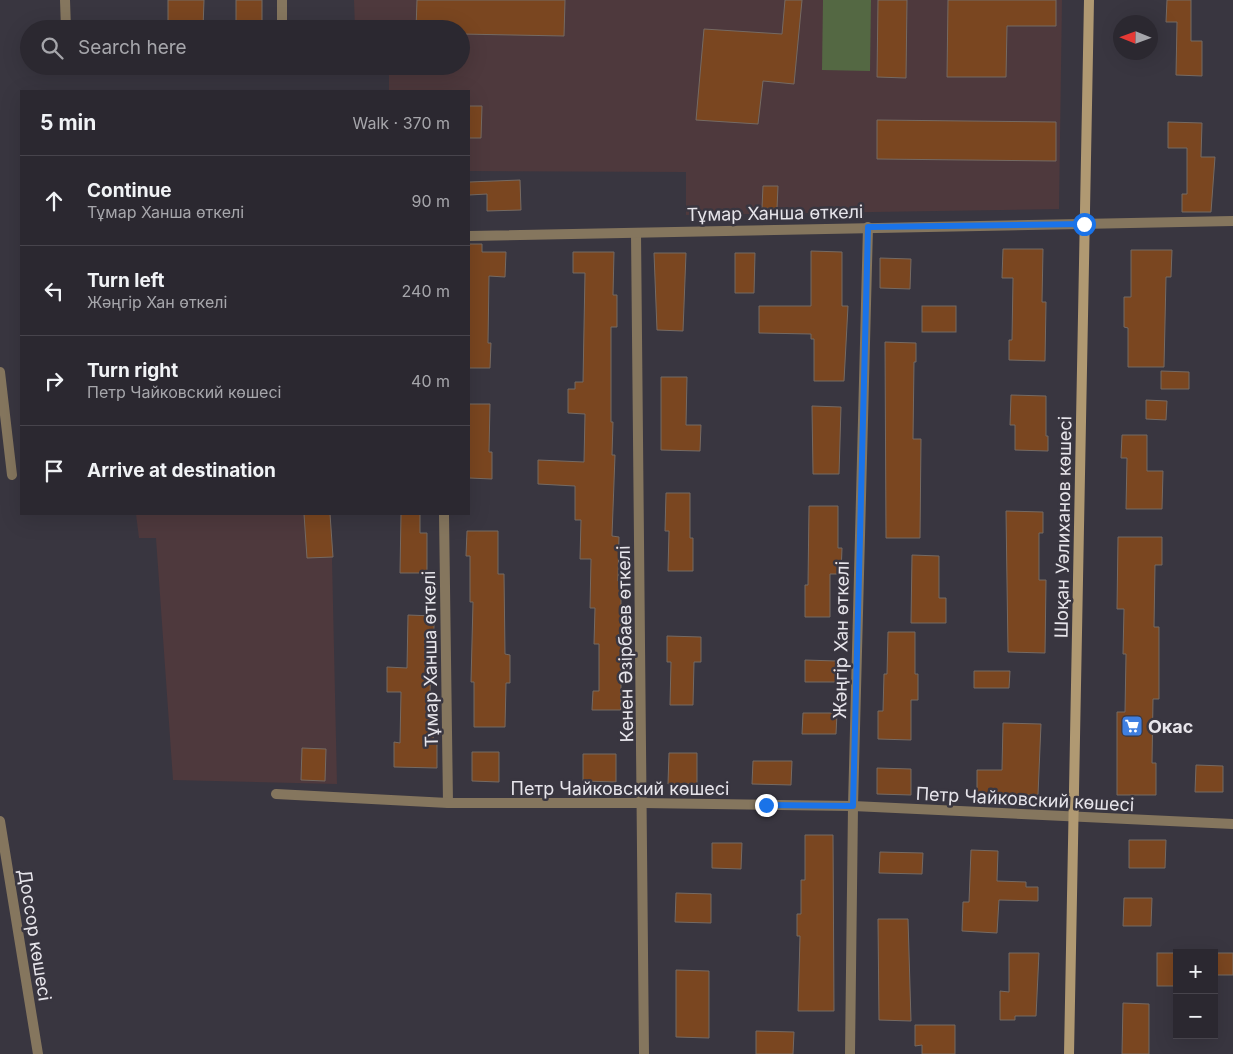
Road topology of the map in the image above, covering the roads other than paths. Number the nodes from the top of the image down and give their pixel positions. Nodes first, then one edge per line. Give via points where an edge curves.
1 (65, 0) edge
2 (282, 0) edge
3 (1089, 0) edge
4 (66, 20) edge
5 (282, 20) edge
6 (1233, 221) edge
7 (1084, 224) junction
8 (868, 227) junction
9 (636, 233) junction
10 (470, 236) edge
11 (0, 372) edge
12 (12, 475) dead end
13 (444, 515) edge
14 (276, 794) dead end
15 (448, 803) junction
16 (643, 803) junction
17 (853, 806) junction
18 (1074, 818) junction
19 (0, 822) edge
20 (1233, 824) edge
21 (4, 871) edge
22 (38, 1054) edge
23 (644, 1054) edge
24 (850, 1054) edge
25 (1069, 1054) edge

1 - 4 street
2 - 5 street
3 - 7 main road, Шоқан Уәлиханов көшесі
6 - 7 street, Тұмар Ханша өткелі
7 - 8 street, Тұмар Ханша өткелі
7 - 18 main road, Шоқан Уәлиханов көшесі
8 - 9 street, Тұмар Ханша өткелі
8 - 17 street, Жәңгір Хан өткелі
9 - 10 street, Тұмар Ханша өткелі
9 - 16 street, Кенен Әзірбаев өткелі
11 - 12 street
13 - 15 street, Тұмар Ханша өткелі
14 - 15 street, Петр Чайковский көшесі
15 - 16 street, Петр Чайковский көшесі
16 - 17 street, Петр Чайковский көшесі
16 - 23 street, Кенен Әзірбаев өткелі
17 - 18 street, Петр Чайковский көшесі
17 - 24 street, Жәңгір Хан өткелі
18 - 20 street, Петр Чайковский көшесі
18 - 25 main road, Шоқан Уәлиханов көшесі
19 - 21 street, Доссор көшесі
21 - 22 street, Доссор көшесі

